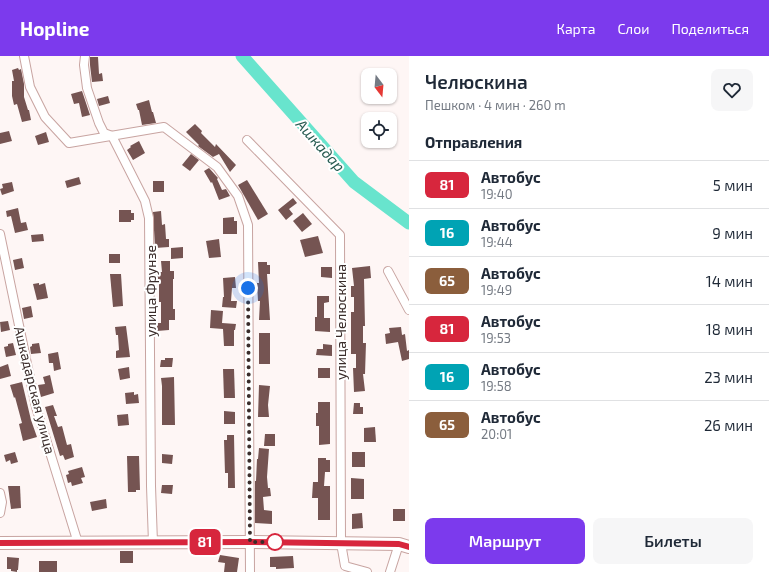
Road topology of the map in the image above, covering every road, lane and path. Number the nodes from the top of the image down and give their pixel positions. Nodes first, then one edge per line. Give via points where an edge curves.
1 (24, 56) edge
2 (85, 56) edge
3 (112, 136) junction
4 (247, 140) dead end
5 (0, 234) edge
6 (388, 271) dead end
7 (409, 310) edge
8 (0, 493) edge
9 (0, 513) edge
10 (250, 542) junction
11 (0, 543) edge
12 (78, 543) junction
13 (153, 543) junction
14 (341, 543) junction
15 (404, 546) edge
16 (358, 571) edge
17 (250, 572) edge
18 (367, 572) edge
19 (390, 572) edge

1 - 3 street via 30,87 45,117 69,142
2 - 3 street, улица Фрунзе via 87,88 104,133
3 - 10 street via 164,127 217,167 238,196 248,225
3 - 13 street, улица Фрунзе via 145,201 149,218
4 - 14 street, улица Челюскина via 340,235
5 - 12 street, Ашкадарская улица via 36,407
6 - 7 street
8 - 9 street
10 - 13 street
10 - 14 street
10 - 17 street
11 - 12 street
12 - 13 street
14 - 15 street
14 - 16 street, улица Челюскина via 345,566
15 - 19 street
16 - 18 street

